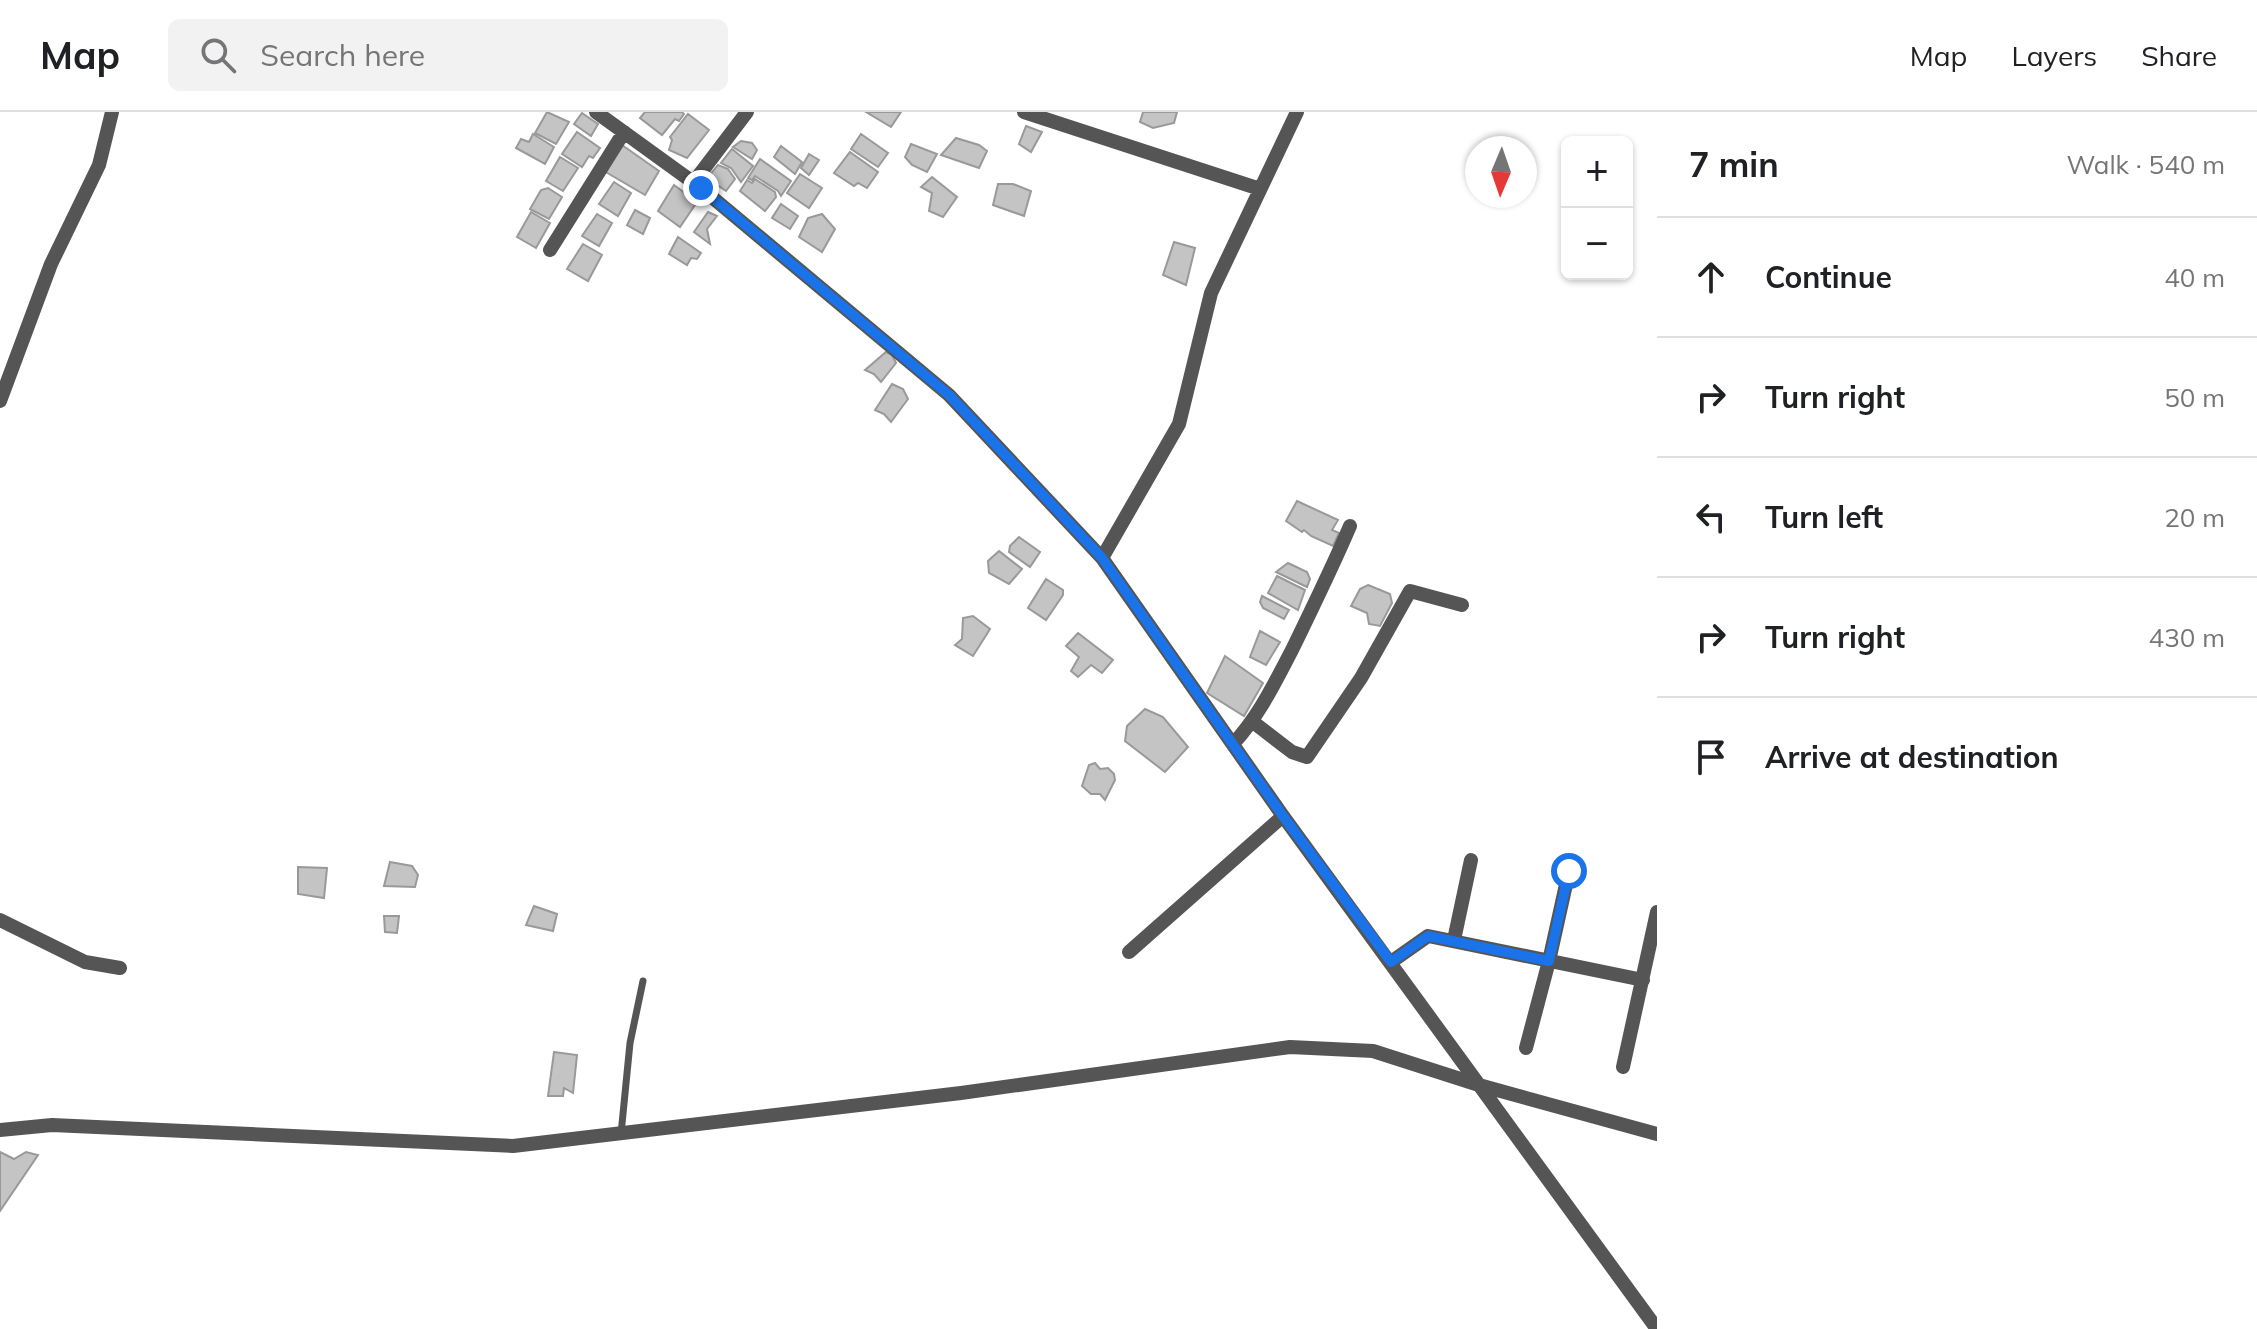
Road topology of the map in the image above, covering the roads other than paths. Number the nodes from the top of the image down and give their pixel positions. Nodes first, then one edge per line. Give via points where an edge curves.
1 (112, 112) edge
2 (596, 112) edge
3 (747, 112) edge
4 (1024, 112) edge
5 (1297, 112) edge
6 (624, 132) junction
7 (693, 183) junction
8 (1260, 189) junction
9 (550, 250) dead end
10 (0, 401) edge
11 (1350, 526) dead end
12 (1102, 558) junction
13 (1462, 605) dead end
14 (1253, 722) junction
15 (1233, 744) junction
16 (1283, 816) junction
17 (1471, 860) dead end
18 (1569, 871) dead end
19 (1657, 912) edge
20 (0, 920) edge
21 (1454, 940) junction
22 (1129, 952) dead end
23 (1549, 961) junction
24 (1391, 962) junction
25 (120, 968) dead end
26 (1643, 980) junction
27 (643, 981) dead end
28 (1526, 1048) dead end
29 (1623, 1067) dead end
30 (1479, 1085) junction
31 (0, 1130) edge
32 (621, 1134) junction
33 (1657, 1134) edge
34 (1657, 1329) edge

1 - 10 street via 99,165 51,264
2 - 6 street
3 - 7 street
4 - 8 street
5 - 8 street
6 - 7 street
6 - 9 street
7 - 12 street via 949,395
8 - 12 street via 1211,293 1179,424
11 - 14 street
12 - 15 street
13 - 14 street via 1410,591 1361,678 1307,757
14 - 15 street
15 - 16 street
16 - 22 street
16 - 24 street
17 - 21 street
18 - 23 street
19 - 26 street
20 - 25 street via 85,962
21 - 23 street
21 - 24 street via 1428,936
23 - 26 street
23 - 28 street
24 - 30 street
26 - 29 street
27 - 32 lane via 630,1043
30 - 32 street via 1373,1051 1290,1047
30 - 33 street
30 - 34 street
31 - 32 street via 52,1125 513,1146

